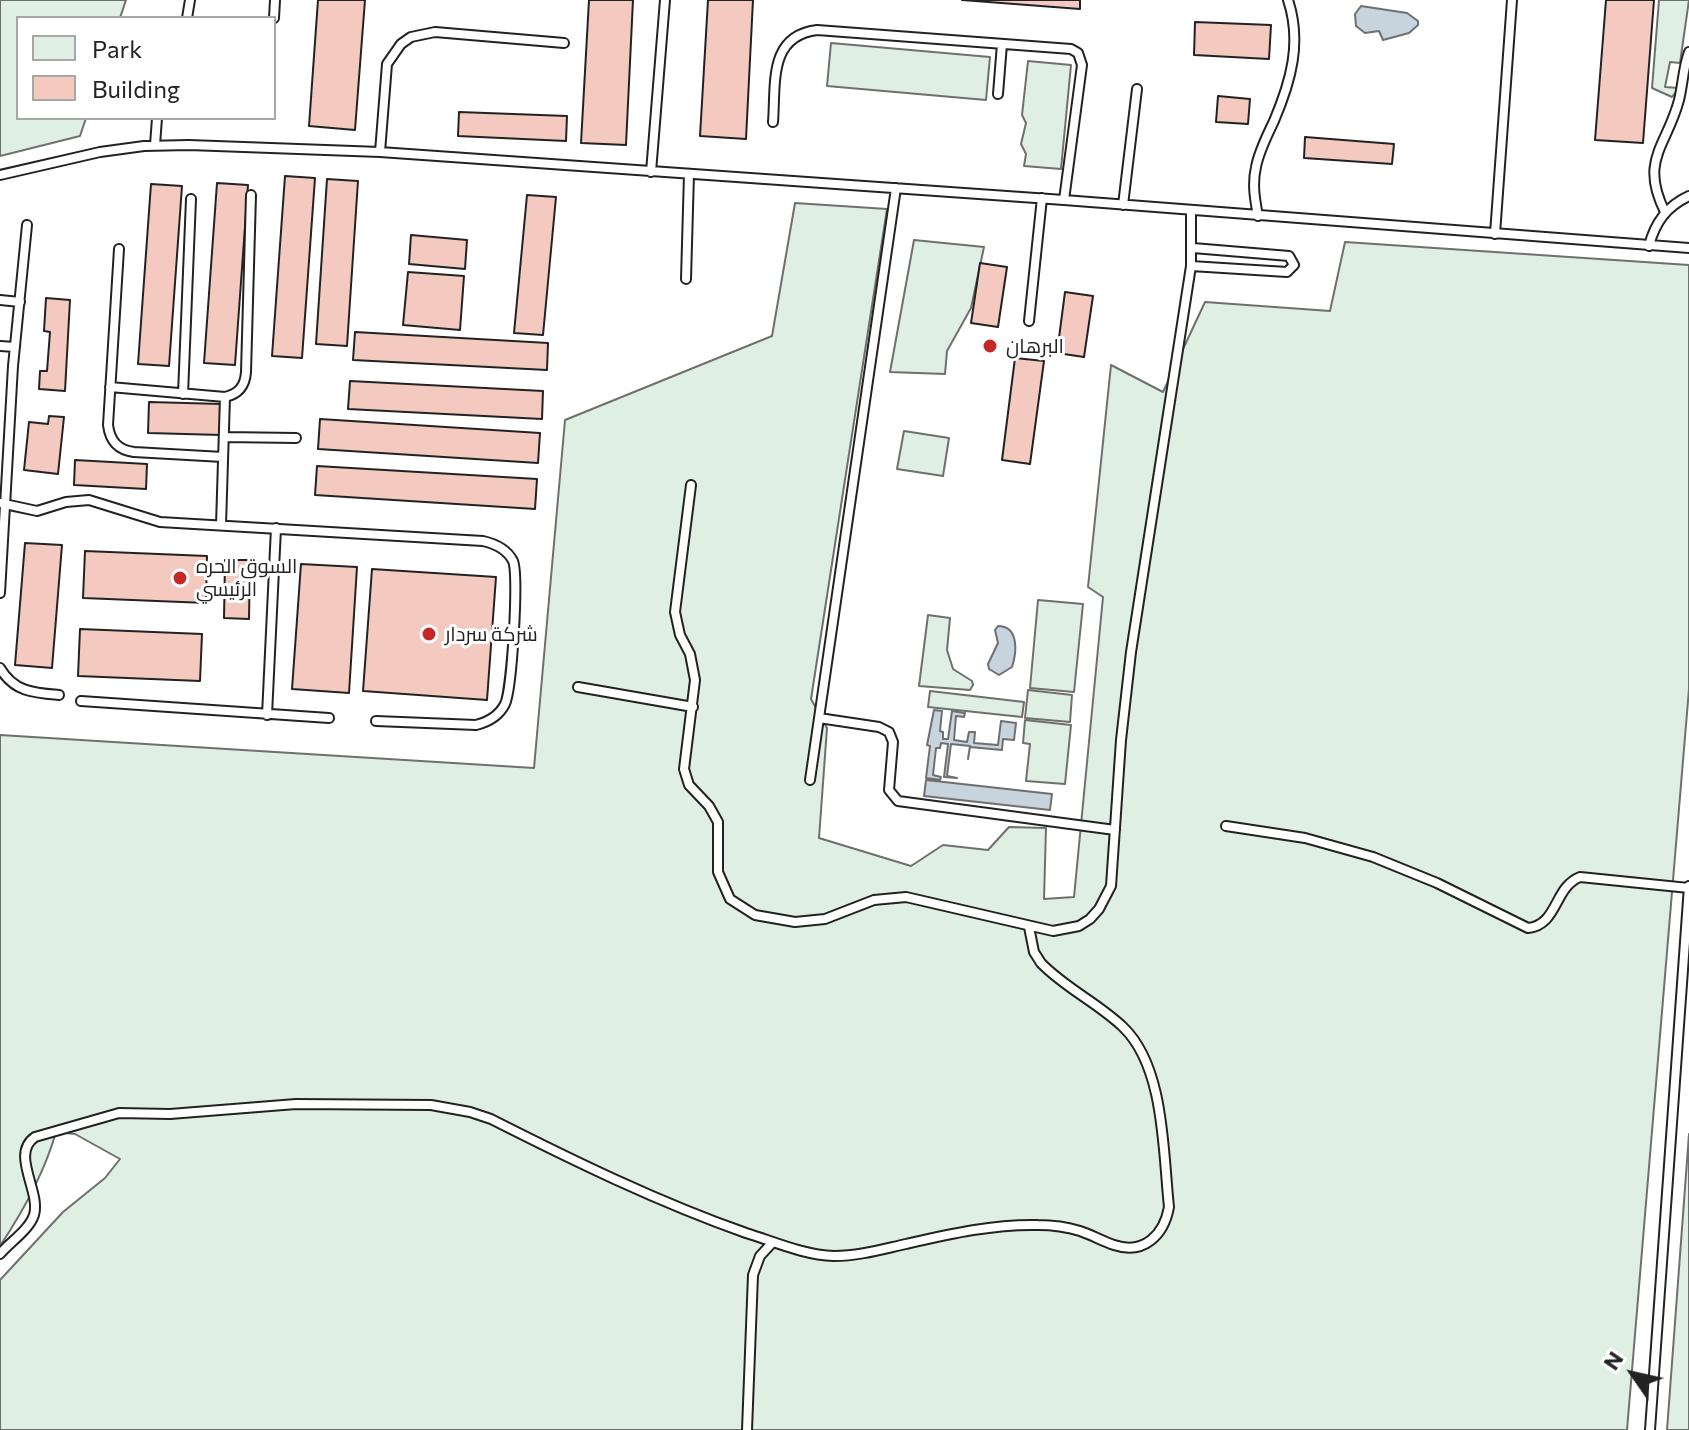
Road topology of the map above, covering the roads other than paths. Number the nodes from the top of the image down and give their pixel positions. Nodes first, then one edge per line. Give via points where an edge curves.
1 (665, 0) edge
2 (1288, 0) edge
3 (1512, 0) edge
4 (564, 43) dead end
5 (1002, 44) junction
6 (1689, 52) edge
7 (1137, 89) dead end
8 (998, 94) dead end
9 (157, 120) edge
10 (773, 122) dead end
11 (155, 145) junction
12 (380, 152) junction
13 (651, 172) junction
14 (689, 174) junction
15 (0, 175) edge
16 (896, 188) junction
17 (251, 195) dead end
18 (1689, 196) edge
19 (1042, 198) junction
20 (191, 199) dead end
21 (1064, 200) junction
22 (1123, 205) junction
23 (1191, 211) junction
24 (1665, 212) junction
25 (1258, 216) junction
26 (27, 225) dead end
27 (1495, 234) junction
28 (1649, 246) junction
29 (1193, 248) junction
30 (1689, 248) edge
31 (119, 249) dead end
32 (1191, 266) junction
33 (686, 279) dead end
34 (0, 300) edge
35 (20, 302) junction
36 (1029, 321) dead end
37 (0, 346) edge
38 (15, 347) junction
39 (110, 387) junction
40 (183, 394) junction
41 (225, 397) junction
42 (224, 437) junction
43 (296, 438) dead end
44 (223, 457) junction
45 (691, 485) dead end
46 (3, 504) edge
47 (221, 525) junction
48 (276, 528) junction
49 (1, 558) edge
50 (0, 593) edge
51 (0, 668) edge
52 (578, 687) dead end
53 (59, 695) dead end
54 (81, 701) dead end
55 (693, 707) junction
56 (267, 715) junction
57 (329, 718) dead end
58 (819, 718) junction
59 (376, 721) dead end
60 (810, 780) dead end
61 (1226, 826) dead end
62 (1115, 830) junction
63 (1689, 887) edge
64 (1029, 927) junction
65 (773, 1242) junction
66 (0, 1254) edge
67 (747, 1430) edge
68 (1650, 1430) edge

1 - 13 lane
2 - 25 lane via 1295,26 1294,53 1256,166
3 - 27 lane
4 - 12 lane via 435,32 411,37 387,64
5 - 8 lane
5 - 10 lane via 806,31 780,54
5 - 21 lane via 1071,49 1080,56
6 - 24 lane via 1679,100 1655,159 1655,182
7 - 22 lane
9 - 11 lane
11 - 12 lane
11 - 15 lane
12 - 13 lane
13 - 14 lane
14 - 16 lane
14 - 33 lane
16 - 19 lane
16 - 58 lane
17 - 41 lane via 245,379 238,392
18 - 24 lane
19 - 21 lane
19 - 36 lane
20 - 40 lane
21 - 22 lane
22 - 23 lane
23 - 25 lane
23 - 29 lane
24 - 28 lane
25 - 27 lane
26 - 35 lane
27 - 28 lane
28 - 30 lane
29 - 32 lane
29 - 32 lane via 1289,256 1294,265 1287,272
31 - 39 lane
32 - 62 lane via 1131,652
34 - 35 lane
35 - 38 lane
37 - 38 lane
38 - 46 lane
39 - 40 lane
39 - 44 lane via 109,432 121,448
40 - 41 lane
41 - 42 lane
42 - 43 lane
42 - 44 lane
44 - 47 lane
45 - 55 lane via 675,612 693,667
46 - 47 lane via 37,511 89,500 160,522
46 - 49 lane
47 - 48 lane
48 - 56 lane
48 - 59 lane via 483,541 501,547 513,562 508,693 497,715 476,725
49 - 50 lane
51 - 53 lane via 7,680 25,691
52 - 55 lane
54 - 56 lane
55 - 64 lane via 686,777 718,822 718,872 724,891 746,911 810,921 874,900 906,897
56 - 57 lane
58 - 60 lane
58 - 62 lane via 889,732 889,790 902,803
61 - 63 lane via 1305,838 1373,857 1528,928 1541,925 1563,889 1580,877
62 - 64 lane via 1111,886 1099,909 1066,930
63 - 68 lane
64 - 65 lane via 1041,963 1124,1028 1146,1058 1156,1094 1169,1207 1161,1233 1138,1247 1124,1248 1076,1229 1001,1225 834,1256
65 - 66 lane via 670,1204 470,1112 354,1103 119,1113 35,1137 25,1153 33,1218
65 - 67 lane via 753,1275

